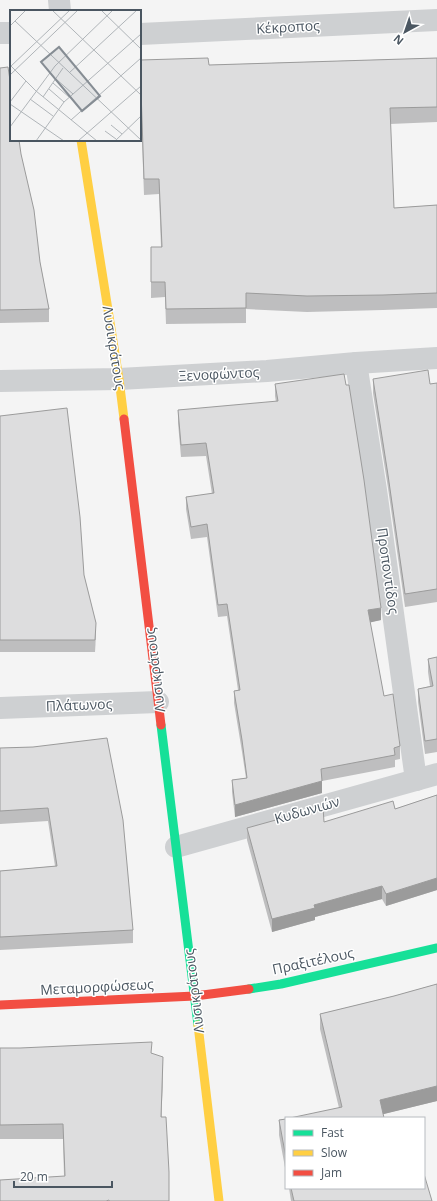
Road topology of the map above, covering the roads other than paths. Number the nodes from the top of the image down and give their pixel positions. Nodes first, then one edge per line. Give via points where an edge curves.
1 (59, 0) edge
2 (60, 10) edge
3 (437, 20) edge
4 (141, 34) edge
5 (80, 141) edge
6 (437, 358) edge
7 (356, 363) junction
8 (120, 379) junction
9 (0, 381) edge
10 (158, 702) junction
11 (0, 708) edge
12 (437, 774) edge
13 (416, 780) junction
14 (176, 847) junction
15 (437, 948) edge
16 (194, 996) junction
17 (0, 1005) edge
18 (220, 1201) edge

1 - 2 street
3 - 4 street, Κέκροπος
5 - 8 street, Λυσικράτους
6 - 7 street, Ξενοφώντος
7 - 8 street, Ξενοφώντος
7 - 13 street, Προποντίδος
8 - 9 street, Ξενοφώντος
8 - 10 street, Λυσικράτους
10 - 11 street, Πλάτωνος
10 - 14 street, Λυσικράτους
12 - 13 street, Κυδωνιών
13 - 14 street, Κυδωνιών
14 - 16 street, Λυσικράτους
15 - 16 street, Πραξιτέλους via 281,984
16 - 17 street, Μεταμορφώσεως
16 - 18 street, Λυσικράτους

